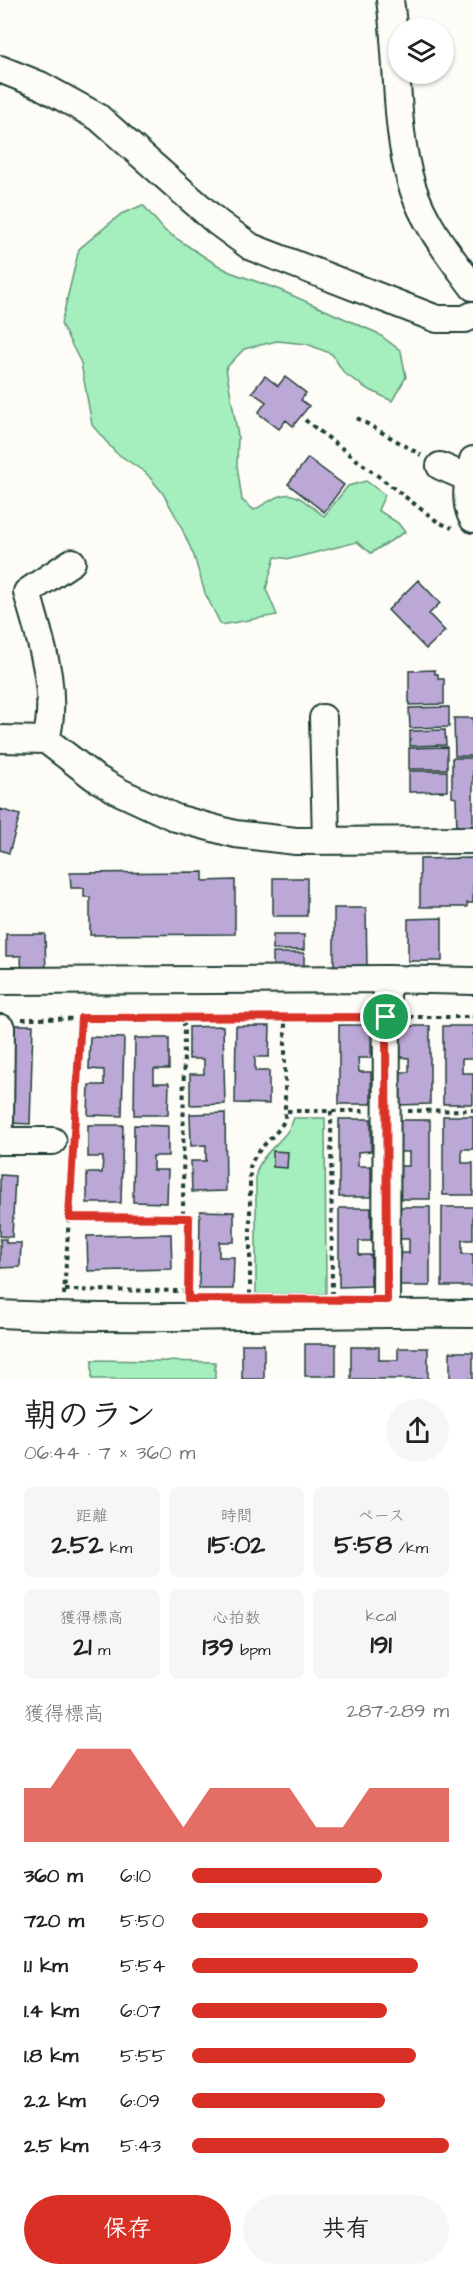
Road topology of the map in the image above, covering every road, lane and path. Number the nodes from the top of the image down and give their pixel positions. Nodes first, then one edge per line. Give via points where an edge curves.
1 (390, 0) edge
2 (0, 69) edge
3 (473, 287) edge
4 (473, 315) edge
5 (357, 418) dead end
6 (305, 420) dead end
7 (440, 466) joint
8 (470, 469) edge
9 (473, 519) edge
10 (438, 522) dead end
11 (72, 562) dead end
12 (323, 718) dead end
13 (0, 739) edge
14 (46, 740) junction
15 (473, 840) edge
16 (326, 841) junction
17 (387, 979) junction
18 (0, 981) edge
19 (473, 981) edge
20 (285, 1017) junction
21 (386, 1017) junction
22 (473, 1017) edge
23 (81, 1018) junction
24 (184, 1018) junction
25 (6, 1024) edge
26 (331, 1111) dead end
27 (0, 1122) edge
28 (0, 1141) edge
29 (67, 1141) junction
30 (69, 1217) junction
31 (183, 1218) junction
32 (65, 1290) junction
33 (188, 1291) junction
34 (188, 1299) dead end
35 (240, 1299) dead end
36 (332, 1299) dead end
37 (386, 1313) junction
38 (0, 1314) edge
39 (473, 1314) edge
40 (63, 1317) junction

1 - 3 street via 402,137 412,186 435,235
2 - 4 street via 40,85 98,117 251,247 437,319 465,319
5 - 7 path
6 - 10 path
7 - 8 street
8 - 9 street via 467,496
11 - 14 street via 27,592 52,704
12 - 16 street
13 - 14 street
14 - 16 street via 120,792 176,818 265,839
15 - 16 street
17 - 18 street
17 - 19 street
17 - 21 street
20 - 21 path
20 - 24 path
20 - 35 path via 287,1111 282,1126 253,1157 250,1167 250,1299
21 - 22 path
21 - 37 street
23 - 24 path
23 - 25 path
23 - 29 path
24 - 31 path
25 - 27 street
26 - 36 path
28 - 29 street
29 - 30 path
30 - 31 path
30 - 32 path
31 - 33 path via 189,1218
32 - 33 path
32 - 40 path
33 - 34 path
37 - 39 street
37 - 40 street
38 - 40 street

